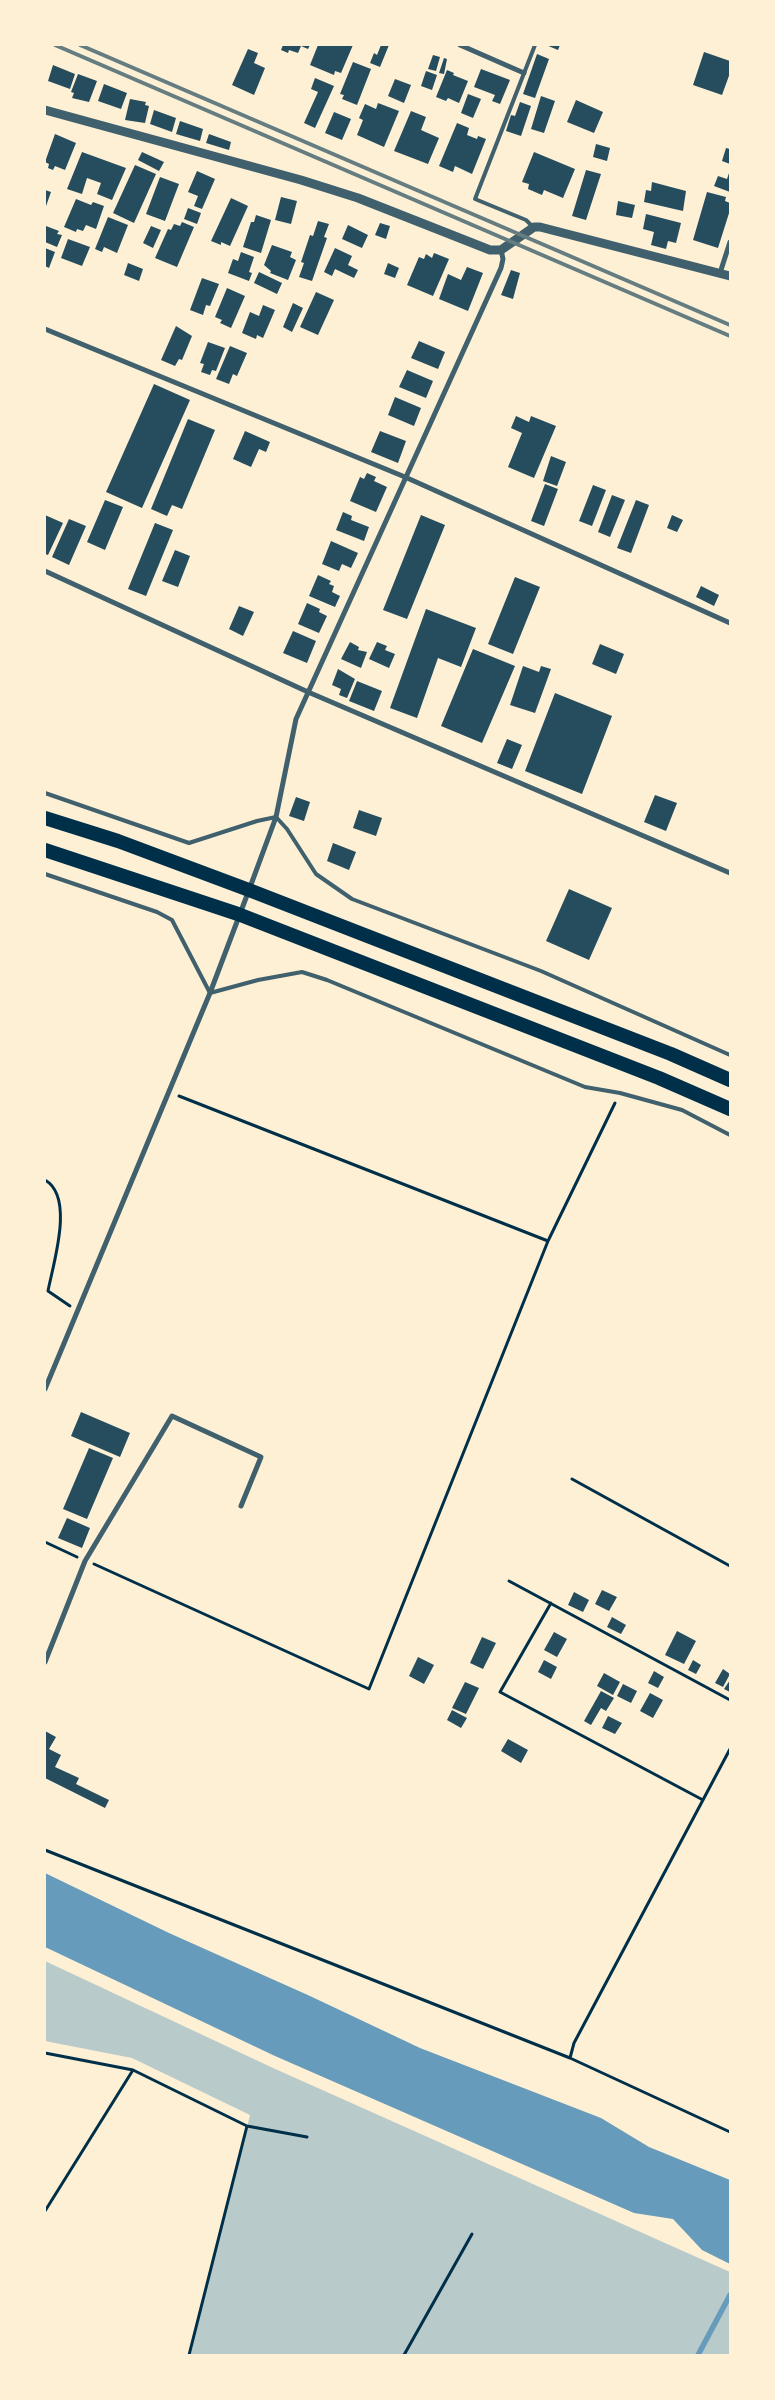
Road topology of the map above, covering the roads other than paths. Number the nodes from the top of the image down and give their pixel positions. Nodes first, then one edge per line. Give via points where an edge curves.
1 (460, 45) edge
2 (535, 45) edge
3 (524, 73) junction
4 (45, 110) edge
5 (534, 227) junction
6 (730, 242) edge
7 (501, 250) junction
8 (720, 273) junction
9 (730, 276) edge
10 (45, 329) edge
11 (404, 477) junction
12 (45, 571) edge
13 (730, 623) edge
14 (308, 692) junction
15 (45, 793) edge
16 (276, 817) junction
17 (45, 818) edge
18 (45, 850) edge
19 (730, 873) edge
20 (45, 874) edge
21 (249, 890) junction
22 (238, 914) junction
23 (210, 993) junction
24 (730, 1055) edge
25 (730, 1080) edge
26 (730, 1109) edge
27 (730, 1135) edge
28 (45, 1389) edge
29 (242, 1506) dead end
30 (45, 1662) edge

1 - 3 street
2 - 3 lane
3 - 5 lane via 475,199 526,220
4 - 7 street via 301,180 358,198 481,248
5 - 7 street
5 - 8 street
6 - 8 street
7 - 11 street via 501,268
8 - 9 street
10 - 11 street
11 - 13 street
11 - 14 street
12 - 14 street
14 - 16 street via 296,719
14 - 19 street
15 - 16 lane via 189,843
16 - 21 street
16 - 24 lane via 316,874 352,899 541,971
17 - 21 highway via 118,841
18 - 22 highway
20 - 23 lane via 158,912 172,920
21 - 22 street
21 - 25 highway
22 - 23 street
22 - 26 highway
23 - 27 lane via 302,972 585,1087 682,1110
23 - 28 street
29 - 30 street via 261,1457 172,1416 85,1561

